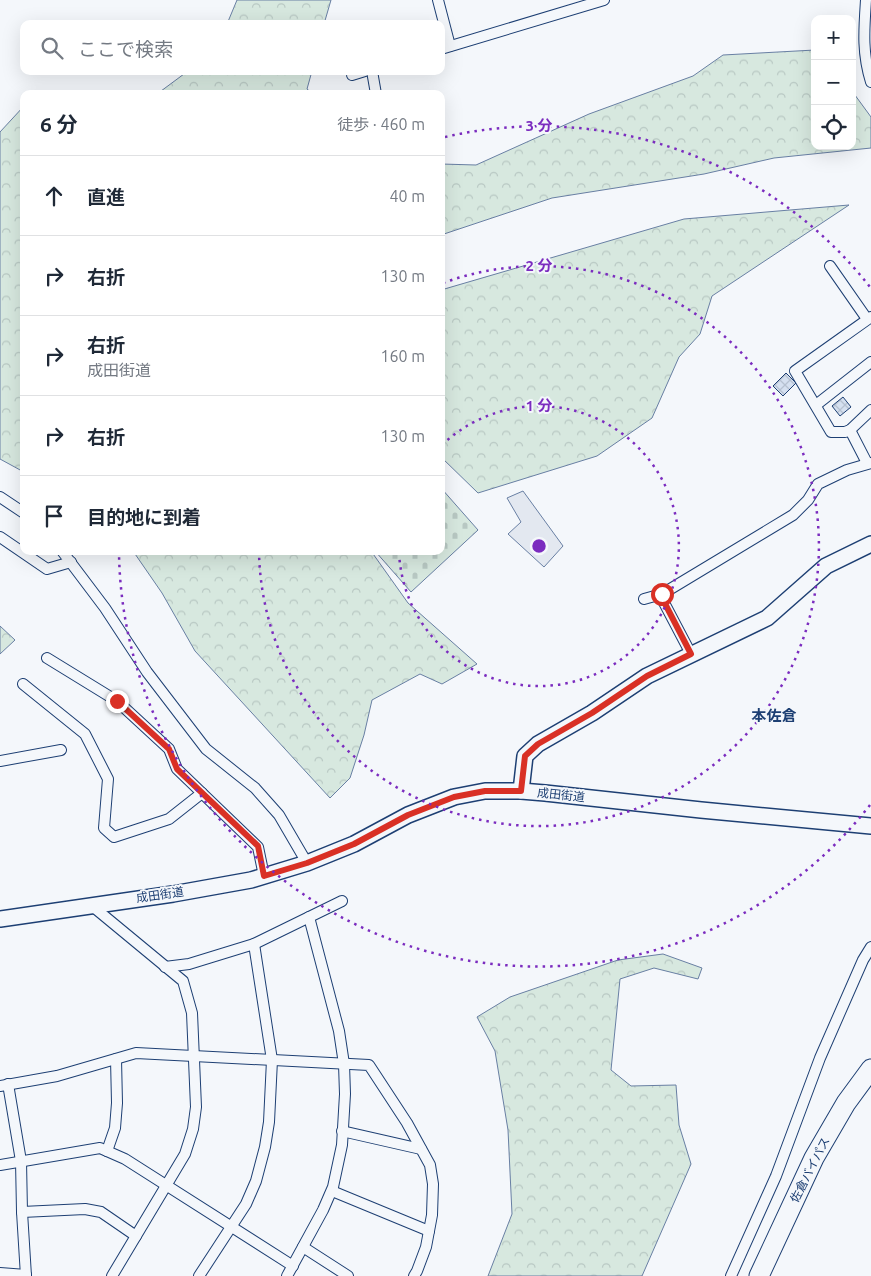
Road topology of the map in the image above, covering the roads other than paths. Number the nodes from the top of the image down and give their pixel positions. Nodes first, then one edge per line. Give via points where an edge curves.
1 (438, 0) edge
2 (604, 0) edge
3 (866, 0) edge
4 (581, 3) edge
5 (441, 20) edge
6 (446, 47) edge
7 (373, 75) edge
8 (871, 82) edge
9 (375, 90) edge
10 (830, 266) dead end
11 (869, 318) edge
12 (871, 362) edge
13 (816, 405) junction
14 (871, 410) edge
15 (850, 430) junction
16 (869, 463) edge
17 (0, 497) edge
18 (20, 510) edge
19 (0, 537) edge
20 (871, 544) edge
21 (20, 551) edge
22 (26, 555) edge
23 (65, 555) edge
24 (71, 562) junction
25 (660, 594) junction
26 (644, 599) dead end
27 (691, 654) junction
28 (47, 658) dead end
29 (23, 684) dead end
30 (60, 750) dead end
31 (0, 761) edge
32 (521, 791) junction
33 (202, 793) junction
34 (871, 826) edge
35 (307, 863) junction
36 (264, 876) junction
37 (342, 901) dead end
38 (91, 905) junction
39 (309, 917) junction
40 (0, 919) edge
41 (254, 944) junction
42 (871, 947) edge
43 (166, 967) junction
44 (194, 1056) junction
45 (116, 1059) junction
46 (272, 1060) junction
47 (344, 1064) junction
48 (871, 1069) edge
49 (4, 1085) edge
50 (342, 1131) junction
51 (421, 1149) junction
52 (107, 1151) junction
53 (21, 1161) junction
54 (0, 1165) edge
55 (166, 1186) junction
56 (332, 1191) junction
57 (22, 1212) junction
58 (231, 1227) junction
59 (429, 1231) junction
60 (136, 1236) junction
61 (303, 1247) junction
62 (293, 1266) junction
63 (0, 1273) edge
64 (26, 1276) edge
65 (112, 1276) edge
66 (199, 1276) edge
67 (287, 1276) edge
68 (348, 1276) edge
69 (414, 1276) edge
70 (731, 1276) edge
71 (759, 1276) edge

1 - 5 street
2 - 4 street
3 - 8 street via 865,64
4 - 6 street
7 - 9 street
10 - 11 street
11 - 13 street via 795,371
12 - 13 street
13 - 15 street via 831,432
14 - 15 street
15 - 16 street
16 - 25 street via 818,484 793,515
17 - 18 street
19 - 21 street
20 - 27 street via 826,566 767,618
22 - 24 street via 47,569
23 - 24 street
24 - 35 street via 147,672 206,749 255,788 279,815
25 - 26 street
25 - 27 street
27 - 32 street via 647,676 538,744 525,756
28 - 33 street via 117,701 169,749 177,769
29 - 33 street via 85,734 108,779 104,828 114,837 169,819
30 - 31 street
32 - 34 street, 成田街道
32 - 35 street, 成田街道 via 485,791 454,797
33 - 36 street via 258,846
35 - 36 street, 成田街道
36 - 38 street, 成田街道
37 - 39 street
38 - 40 street, 成田街道
38 - 43 street
39 - 41 street
39 - 47 street via 339,1031
41 - 43 street via 189,964
41 - 46 street
42 - 70 street via 824,1050 776,1176
43 - 44 street via 183,981 192,1013
44 - 45 street via 136,1052
44 - 46 street
44 - 55 street via 196,1106 193,1129 185,1154
45 - 49 street via 57,1076
45 - 52 street via 118,1103 115,1128
46 - 47 street
46 - 58 street via 265,1147 256,1181
47 - 50 street
47 - 51 street via 369,1065
48 - 71 highway, 佐倉バイパス via 846,1103 814,1158
49 - 53 street
50 - 51 street
50 - 56 street
51 - 59 street via 430,1165 433,1184
52 - 53 street via 100,1148
52 - 55 street
53 - 54 street
53 - 57 street
55 - 58 street
55 - 60 street
56 - 59 street
56 - 61 street
57 - 60 street via 85,1209 101,1212
57 - 64 street
58 - 62 street
58 - 66 street
59 - 69 street
60 - 65 street
61 - 62 street
61 - 68 street
62 - 67 street
63 - 64 street

